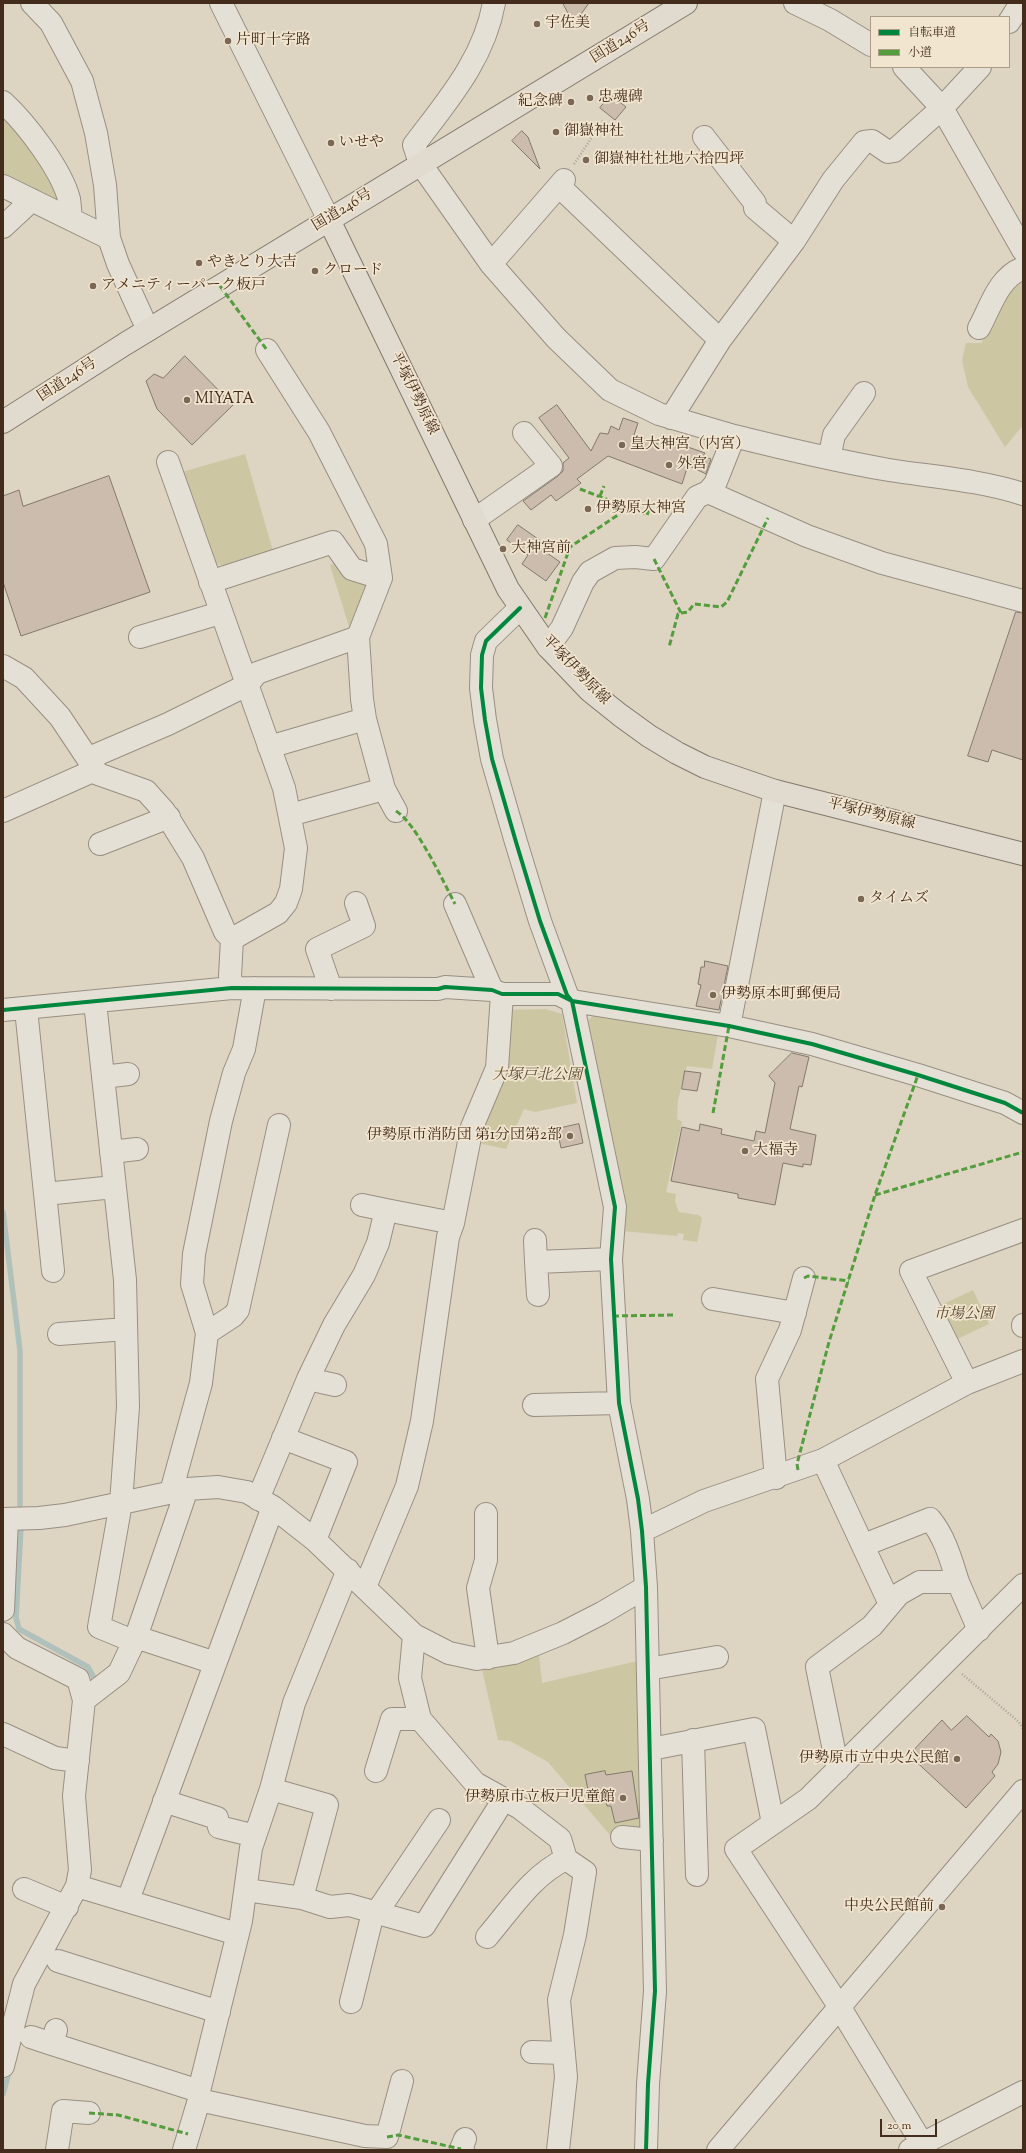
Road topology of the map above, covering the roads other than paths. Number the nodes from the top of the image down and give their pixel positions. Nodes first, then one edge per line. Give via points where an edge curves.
1 (32, 3) edge
2 (221, 3) edge
3 (494, 3) edge
4 (686, 3) edge
5 (796, 3) edge
6 (870, 44) edge
7 (905, 68) edge
8 (979, 68) edge
9 (3, 102) edge
10 (942, 108) junction
11 (704, 137) dead end
12 (420, 163) junction
13 (3, 186) edge
14 (32, 200) junction
15 (71, 218) junction
16 (329, 220) junction
17 (3, 227) edge
18 (109, 238) junction
19 (794, 241) junction
20 (1023, 250) edge
21 (491, 264) junction
22 (1023, 268) edge
23 (979, 328) dead end
24 (148, 330) junction
25 (720, 340) junction
26 (267, 350) dead end
27 (864, 393) dead end
28 (671, 418) junction
29 (3, 422) edge
30 (524, 433) dead end
31 (734, 436) junction
32 (829, 458) junction
33 (168, 462) dead end
34 (708, 492) junction
35 (1023, 494) edge
36 (474, 520) junction
37 (381, 570) junction
38 (210, 582) junction
39 (1023, 601) edge
40 (520, 608) junction
41 (220, 613) junction
42 (140, 637) dead end
43 (358, 637) junction
44 (548, 647) junction
45 (3, 666) edge
46 (247, 685) junction
47 (364, 718) junction
48 (269, 748) junction
49 (92, 764) junction
50 (384, 789) junction
51 (775, 791) junction
52 (396, 810) dead end
53 (3, 811) edge
54 (290, 815) junction
55 (169, 817) junction
56 (100, 844) dead end
57 (1023, 854) edge
58 (356, 903) dead end
59 (456, 904) dead end
60 (232, 939) junction
61 (232, 988) junction
62 (255, 988) junction
63 (331, 989) junction
64 (497, 992) junction
65 (572, 1000) junction
66 (96, 1002) junction
67 (26, 1009) junction
68 (3, 1010) edge
69 (729, 1026) junction
70 (128, 1074) dead end
71 (103, 1077) junction
72 (1023, 1113) edge
73 (278, 1124) dead end
74 (137, 1149) dead end
75 (111, 1152) junction
76 (114, 1187) junction
77 (45, 1194) junction
78 (362, 1205) dead end
79 (386, 1210) junction
80 (453, 1223) junction
81 (1023, 1230) edge
82 (535, 1240) dead end
83 (611, 1259) junction
84 (536, 1262) junction
85 (53, 1272) dead end
86 (804, 1278) dead end
87 (538, 1295) dead end
88 (713, 1299) dead end
89 (795, 1313) junction
90 (126, 1329) junction
91 (208, 1333) junction
92 (59, 1334) dead end
93 (1023, 1361) edge
94 (308, 1379) junction
95 (967, 1384) junction
96 (335, 1386) dead end
97 (619, 1403) junction
98 (534, 1405) dead end
99 (283, 1438) junction
100 (823, 1460) junction
101 (776, 1478) junction
102 (179, 1490) junction
103 (121, 1503) junction
104 (266, 1503) junction
105 (486, 1514) dead end
106 (5, 1519) edge
107 (642, 1531) junction
108 (315, 1540) junction
109 (864, 1546) junction
110 (348, 1570) junction
111 (958, 1582) junction
112 (1023, 1585) edge
113 (365, 1587) junction
114 (646, 1587) junction
115 (890, 1604) junction
116 (3, 1610) edge
117 (978, 1630) junction
118 (414, 1635) junction
119 (4, 1639) edge
120 (135, 1639) junction
121 (716, 1657) dead end
122 (488, 1658) junction
123 (215, 1663) junction
124 (648, 1669) junction
125 (84, 1700) junction
126 (420, 1719) junction
127 (3, 1734) edge
128 (693, 1740) junction
129 (651, 1749) junction
130 (78, 1761) junction
131 (838, 1770) junction
132 (376, 1771) dead end
133 (271, 1789) junction
134 (504, 1799) junction
135 (164, 1801) junction
136 (1018, 1802) edge
137 (774, 1823) junction
138 (436, 1835) dead end
139 (254, 1836) junction
140 (622, 1837) dead end
141 (652, 1840) junction
142 (566, 1859) junction
143 (697, 1875) dead end
144 (77, 1886) junction
145 (24, 1889) dead end
146 (246, 1890) junction
147 (302, 1898) junction
148 (128, 1900) junction
149 (67, 1907) junction
150 (377, 1914) junction
151 (237, 1934) junction
152 (488, 1937) dead end
153 (58, 1961) dead end
154 (350, 1992) dead end
155 (839, 2006) junction
156 (219, 2012) junction
157 (31, 2037) dead end
158 (532, 2052) dead end
159 (564, 2053) junction
160 (3, 2066) edge
161 (402, 2081) dead end
162 (1023, 2092) edge
163 (199, 2095) junction
164 (89, 2113) dead end
165 (366, 2143) edge
166 (920, 2148) edge
167 (57, 2150) edge
168 (184, 2150) edge
169 (558, 2150) edge
170 (646, 2150) edge
171 (718, 2150) edge

1 - 18 street via 51,23 82,81 105,185
2 - 16 street
3 - 12 street via 490,25 479,52 463,80 414,145
4 - 12 main road, 国道246号
5 - 6 street
7 - 10 street
8 - 10 street
9 - 15 street via 19,117 63,183 69,200
10 - 19 street via 894,151 888,152 872,141 864,142 833,180
10 - 20 street
11 - 19 street via 755,203 755,208
12 - 16 main road, 国道246号
12 - 21 street
13 - 14 street
14 - 15 street
14 - 17 street
15 - 18 street
16 - 24 main road, 国道246号
16 - 36 main road, 平塚伊勢原線
18 - 24 street
19 - 25 street
21 - 25 street via 562,183
21 - 28 street via 556,338 610,390
22 - 23 street via 1017,270 997,289 992,306
24 - 29 main road, 国道246号
25 - 28 street
26 - 37 street via 322,439 376,544
27 - 32 street via 834,435
28 - 31 street
30 - 36 street via 551,466
31 - 32 street
31 - 34 street via 715,484
32 - 35 street via 908,473 970,480
33 - 38 street
34 - 39 street via 808,536 882,563
34 - 44 street via 697,497 654,559 615,558 590,572 562,628
36 - 40 main road, 平塚伊勢原線 via 501,576
37 - 38 street via 352,569 333,542
37 - 43 street
38 - 41 street
40 - 44 main road, 平塚伊勢原線
40 - 65 street via 486,641 482,655 481,688 485,720 492,759 540,922 567,995
41 - 42 street
41 - 46 street
43 - 46 street via 256,673
43 - 47 street
44 - 51 main road, 平塚伊勢原線 via 590,691 649,736 705,767
45 - 49 street via 24,678 60,717
46 - 48 street
46 - 49 street
47 - 48 street
47 - 50 street
48 - 54 street via 284,788
49 - 53 street
49 - 55 street via 108,779 132,784 146,791
50 - 52 street
50 - 54 street
51 - 57 main road, 平塚伊勢原線
51 - 69 street
54 - 60 street via 296,848 291,889 286,903 278,913
55 - 56 street
55 - 60 street via 193,858 225,932
58 - 63 street via 364,926 317,949
59 - 64 street
60 - 61 street
61 - 62 street
61 - 66 street
62 - 63 street
62 - 91 street via 244,1049 234,1073 222,1121 194,1254 192,1284
63 - 64 street via 446,987
64 - 65 street via 558,994
64 - 80 street via 497,1068 472,1127
65 - 69 street
65 - 83 street via 615,1207
66 - 67 street
66 - 71 street
67 - 68 street
67 - 77 street
69 - 72 street via 812,1044 890,1066 1005,1103
70 - 71 street
71 - 75 street
73 - 91 street via 238,1310
74 - 75 street
75 - 76 street
76 - 77 street
76 - 90 street via 125,1280
77 - 85 street
78 - 79 street
79 - 80 street
79 - 94 street via 378,1243 364,1275 334,1325
80 - 113 street via 448,1237 422,1421 407,1486
81 - 95 street via 911,1271
82 - 84 street
83 - 84 street
83 - 97 street
84 - 87 street
86 - 89 street
88 - 89 street
89 - 101 street via 790,1330 767,1378
90 - 92 street
90 - 103 street via 128,1407
91 - 102 street via 201,1383
93 - 95 street
94 - 96 street
94 - 99 street
95 - 100 street
97 - 98 street
97 - 107 street
99 - 104 street
99 - 108 street via 346,1462
100 - 101 street
100 - 109 street
101 - 107 street via 704,1502
102 - 103 street
102 - 104 street via 233,1488 248,1492
102 - 120 street
103 - 106 street via 65,1515
103 - 120 street via 99,1627
104 - 108 street
104 - 123 street
105 - 122 street via 486,1560 478,1588
106 - 116 street
107 - 114 street
108 - 110 street
109 - 111 street via 930,1519 949,1552
109 - 115 street
110 - 113 street
110 - 133 street via 294,1703 295,1718
111 - 115 street via 920,1582 899,1594
111 - 117 street
112 - 117 street
113 - 118 street
114 - 122 street via 564,1634 514,1653
114 - 124 street
115 - 131 street via 872,1626 817,1667
117 - 131 street
118 - 122 street via 449,1653 477,1659
118 - 126 street via 410,1678
119 - 125 street via 78,1679
120 - 123 street
120 - 125 street via 120,1673
121 - 124 street
123 - 135 street
124 - 129 street
125 - 130 street
126 - 132 street via 392,1719
126 - 134 street via 475,1783
127 - 130 street via 55,1758
128 - 129 street
128 - 137 street via 754,1729
128 - 143 street
129 - 141 street
130 - 144 street via 74,1796 80,1870
131 - 137 street via 808,1799
133 - 139 street
133 - 147 street via 327,1805
134 - 142 street via 560,1839
134 - 150 street via 424,1926
135 - 139 street via 217,1818 219,1827
135 - 148 street
136 - 155 street
137 - 155 street via 736,1849
138 - 150 street
139 - 146 street
140 - 141 street
141 - 170 street via 655,1991
142 - 152 street via 534,1881
142 - 159 street via 585,1872 575,1935 559,2000
144 - 148 street
144 - 149 street
145 - 149 street
146 - 147 street
146 - 151 street
147 - 150 street via 330,1907 349,1905
148 - 151 street
149 - 160 street via 24,1984
150 - 154 street via 371,1921
151 - 156 street
153 - 156 street via 79,1977 147,1997
155 - 166 street
155 - 171 street
156 - 163 street
157 - 163 street via 54,2037 138,2064
158 - 159 street
159 - 169 street via 566,2077
161 - 165 street via 388,2137
162 - 166 street
163 - 165 street
163 - 168 street
164 - 167 street via 56,2109

